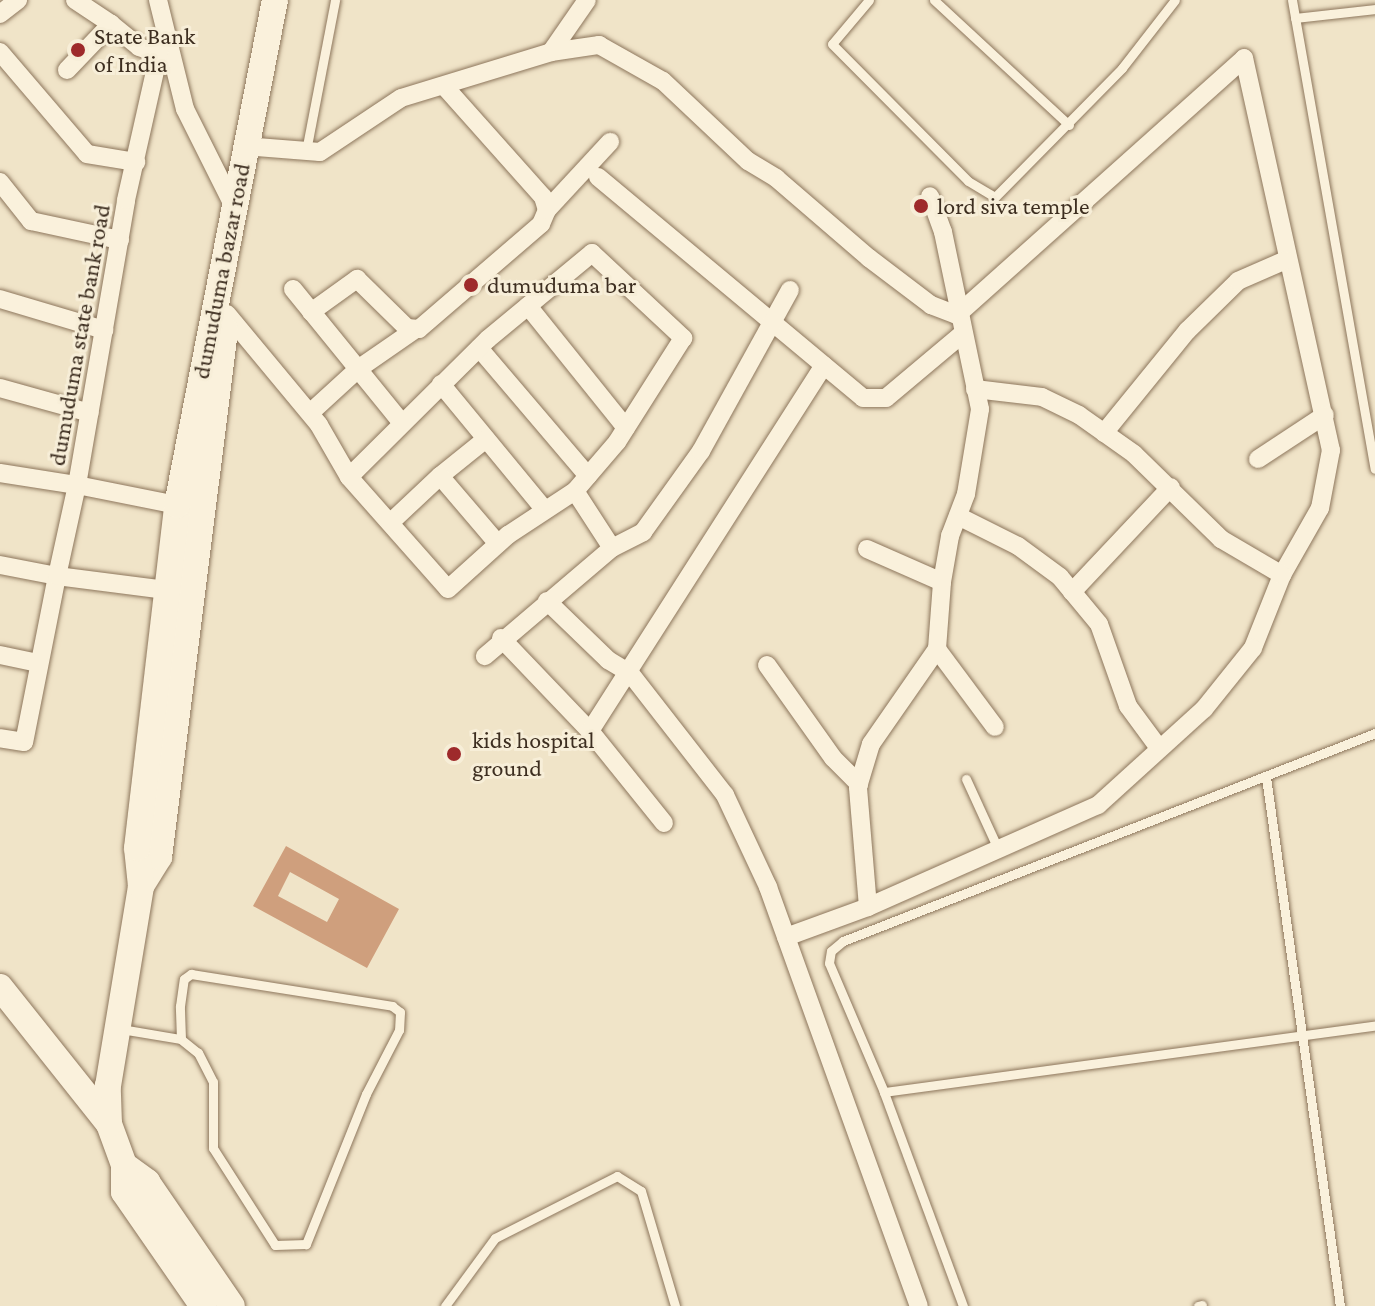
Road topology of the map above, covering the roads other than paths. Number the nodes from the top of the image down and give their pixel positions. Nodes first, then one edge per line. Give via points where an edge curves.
1 (18, 0) edge
2 (75, 0) edge
3 (158, 0) edge
4 (275, 0) edge
5 (335, 0) edge
6 (587, 0) edge
7 (869, 0) edge
8 (934, 0) edge
9 (1175, 0) edge
10 (1292, 0) edge
11 (1375, 9) edge
12 (0, 14) edge
13 (1295, 18) junction
14 (111, 24) junction
15 (0, 52) edge
16 (551, 52) junction
17 (165, 56) junction
18 (67, 70) dead end
19 (446, 88) junction
20 (1069, 125) junction
21 (610, 142) dead end
22 (244, 146) junction
23 (306, 154) junction
24 (136, 162) junction
25 (598, 177) dead end
26 (0, 182) edge
27 (930, 196) dead end
28 (235, 209) junction
29 (547, 210) junction
30 (120, 240) junction
31 (1286, 260) junction
32 (225, 274) junction
33 (293, 289) dead end
34 (790, 290) dead end
35 (0, 299) edge
36 (528, 306) junction
37 (311, 312) junction
38 (227, 314) junction
39 (957, 315) junction
40 (776, 323) junction
41 (104, 330) junction
42 (413, 331) junction
43 (961, 335) junction
44 (479, 348) junction
45 (824, 365) junction
46 (358, 369) junction
47 (441, 384) junction
48 (0, 388) edge
49 (975, 389) junction
50 (90, 413) junction
51 (310, 413) junction
52 (1325, 415) junction
53 (402, 423) junction
54 (626, 428) junction
55 (1104, 433) junction
56 (486, 439) junction
57 (1258, 459) dead end
58 (1375, 469) edge
59 (0, 473) edge
60 (440, 476) junction
61 (588, 476) junction
62 (349, 477) junction
63 (77, 485) junction
64 (1171, 487) junction
65 (575, 491) junction
66 (177, 505) junction
67 (545, 510) junction
68 (958, 516) junction
69 (391, 522) junction
70 (498, 544) junction
71 (612, 548) junction
72 (867, 549) dead end
73 (0, 565) edge
74 (1282, 575) junction
75 (57, 576) junction
76 (942, 582) junction
77 (166, 590) junction
78 (1072, 592) junction
79 (547, 601) junction
80 (501, 638) junction
81 (937, 649) junction
82 (0, 655) edge
83 (485, 656) dead end
84 (39, 663) junction
85 (767, 665) dead end
86 (630, 673) junction
87 (995, 727) dead end
88 (590, 731) junction
89 (1375, 733) edge
90 (0, 738) edge
91 (1159, 748) junction
92 (1266, 777) junction
93 (966, 779) dead end
94 (859, 784) junction
95 (664, 823) dead end
96 (999, 851) junction
97 (141, 886) junction
98 (868, 907) junction
99 (786, 937) junction
100 (0, 987) edge
101 (1375, 1026) edge
102 (118, 1028) junction
103 (1302, 1036) junction
104 (181, 1039) junction
105 (884, 1092) junction
106 (109, 1124) junction
107 (124, 1165) junction
108 (203, 1306) edge
109 (232, 1306) edge
110 (445, 1306) edge
111 (675, 1306) edge
112 (919, 1306) edge
113 (963, 1306) edge
114 (1340, 1306) edge

1 - 12 street
2 - 14 street
3 - 17 street
4 - 22 street
5 - 23 lane
6 - 16 street
7 - 20 lane via 832,44 968,181 995,197
8 - 20 lane
9 - 20 lane
10 - 13 lane
11 - 13 lane
13 - 58 lane
14 - 17 street via 139,47
14 - 18 street
15 - 24 street via 87,154
16 - 19 street, dumuduma bazar road
16 - 39 street, dumuduma bazar road via 599,45 663,81 748,161 776,178 869,258 931,305
17 - 24 street, dumuduma state bank road
17 - 28 street via 196,138
19 - 23 street, dumuduma bazar road via 401,98 340,144
19 - 29 street via 543,197
21 - 29 street
22 - 23 street, dumuduma bazar road
22 - 28 street, dumuduma bazar road
24 - 30 street, dumuduma state bank road
25 - 40 street
26 - 30 street via 31,221
27 - 39 street via 943,232
28 - 32 street, dumuduma bazar road
29 - 42 street via 541,224
30 - 41 street, dumuduma state bank road
31 - 39 street via 1244,58
31 - 52 street
31 - 55 street via 1238,281 1187,331
32 - 38 street
32 - 66 street, dumuduma bazar road via 213,298
33 - 37 street
34 - 40 street
35 - 41 street
36 - 44 street
36 - 54 street
36 - 54 street via 592,253 683,338
37 - 42 street via 357,279
37 - 46 street
38 - 51 street
38 - 97 street via 159,857
39 - 43 street
40 - 45 street
40 - 71 street via 701,451 643,532
41 - 50 street, dumuduma state bank road
42 - 46 street
43 - 45 street via 876,401 863,398
43 - 49 street
44 - 47 street
44 - 61 street
45 - 86 street
46 - 51 street
46 - 53 street
47 - 53 street
47 - 56 street
48 - 50 street
49 - 55 street via 1042,397
49 - 68 street via 980,409
50 - 63 street, dumuduma state bank road
51 - 62 street
52 - 57 street
52 - 74 street via 1331,450 1320,508
53 - 62 street
54 - 61 street
55 - 64 street
56 - 60 street
56 - 67 street
59 - 63 street, dumuduma state bank road
60 - 69 street
60 - 70 street
61 - 65 street
62 - 69 street
63 - 66 street
63 - 75 street
64 - 74 street via 1221,539
64 - 78 street
65 - 67 street
65 - 71 street
66 - 77 street, dumuduma bazar road
67 - 70 street
68 - 76 street
68 - 78 street via 1018,546
69 - 70 street via 448,589
71 - 79 street
72 - 76 street
73 - 75 street
74 - 91 street via 1253,648 1204,709
75 - 77 street
75 - 84 street
76 - 81 street
77 - 97 street, dumuduma bazar road via 137,848
78 - 91 street via 1099,624 1128,706
79 - 80 street via 526,624
79 - 86 street via 608,660
80 - 83 street
80 - 88 street
81 - 87 street
81 - 94 street via 871,744
82 - 84 street
84 - 90 street via 24,742
85 - 94 street via 833,758
86 - 88 street
86 - 99 street via 725,795
88 - 95 street
89 - 92 lane
91 - 96 street via 1098,805
92 - 103 lane
92 - 105 lane via 835,946 829,963
93 - 96 lane
94 - 98 street
96 - 98 street
97 - 102 street, dumuduma bazar road
98 - 99 street
99 - 112 street
100 - 106 street
101 - 103 lane
102 - 104 lane
102 - 106 street, dumuduma bazar road via 108,1086
103 - 105 lane
103 - 114 lane
104 - 104 lane via 198,1053 213,1082 213,1148 275,1245 306,1244 366,1094 399,1030 400,1012 392,1006 191,974 184,979
105 - 113 lane
106 - 107 street
107 - 108 street via 124,1192
107 - 109 street via 147,1182
110 - 111 lane via 495,1238 601,1179 617,1176 641,1191

